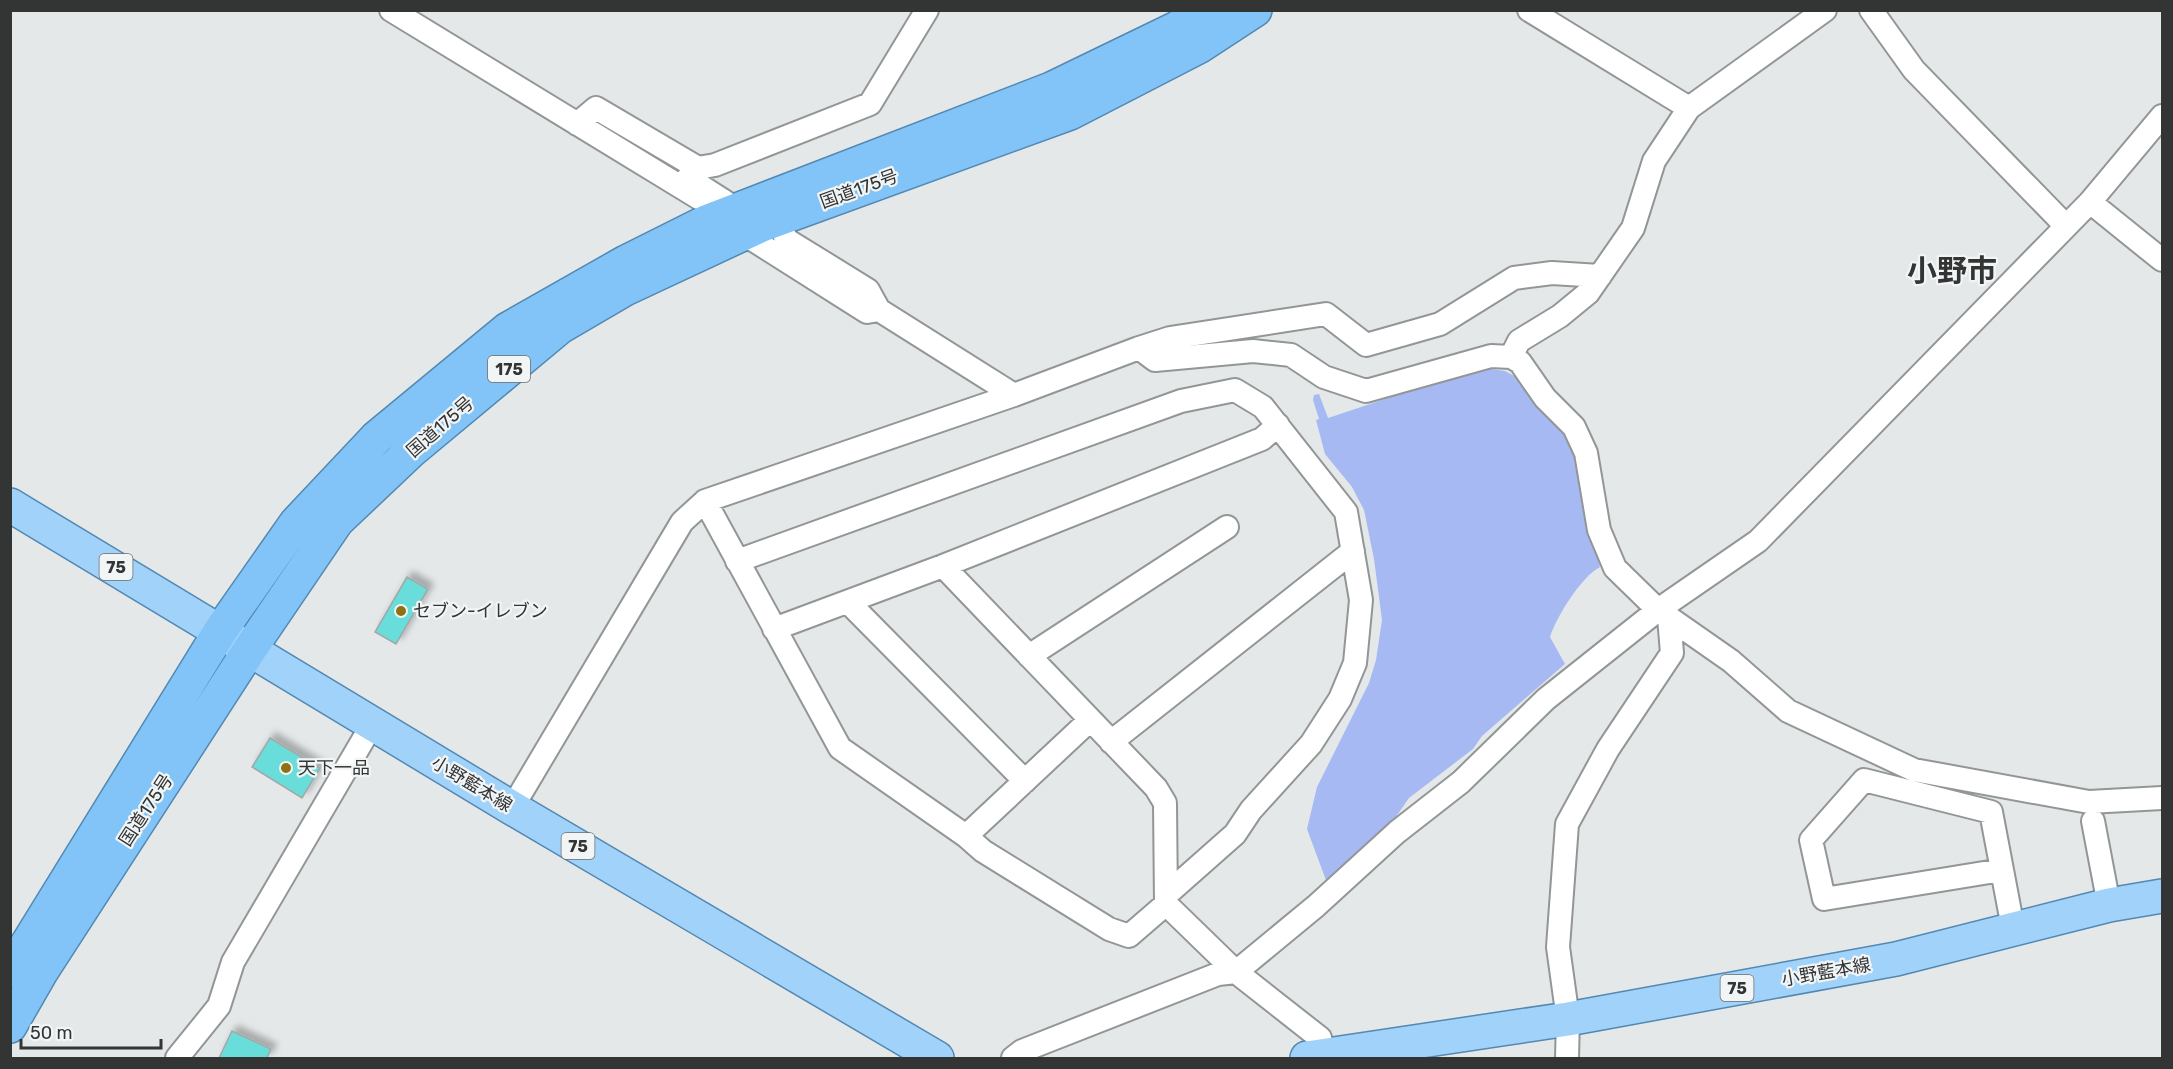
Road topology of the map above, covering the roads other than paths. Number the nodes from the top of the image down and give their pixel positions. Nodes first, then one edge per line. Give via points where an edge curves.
1 (391, 10) edge
2 (927, 10) edge
3 (1206, 10) edge
4 (1255, 10) edge
5 (1529, 10) edge
6 (1825, 10) edge
7 (1871, 10) edge
8 (1689, 108) junction
9 (2163, 116) edge
10 (577, 124) junction
11 (2090, 202) junction
12 (702, 210) junction
13 (738, 222) junction
14 (2066, 226) junction
15 (776, 232) junction
16 (2163, 260) edge
17 (1600, 276) junction
18 (879, 310) junction
19 (1139, 348) junction
20 (1511, 357) junction
21 (1014, 395) junction
22 (1278, 425) junction
23 (705, 501) junction
24 (10, 505) edge
25 (1227, 526) dead end
26 (1353, 551) junction
27 (737, 561) junction
28 (944, 566) junction
29 (848, 602) junction
30 (1663, 613) junction
31 (774, 629) junction
32 (221, 630) junction
33 (250, 649) junction
34 (1029, 656) junction
35 (1090, 720) junction
36 (372, 723) junction
37 (1112, 742) junction
38 (1025, 781) junction
39 (2163, 798) edge
40 (512, 808) junction
41 (2093, 821) dead end
42 (966, 836) junction
43 (2002, 870) junction
44 (2163, 896) edge
45 (1166, 899) junction
46 (2109, 905) junction
47 (2013, 928) junction
48 (10, 972) edge
49 (1236, 972) junction
50 (1568, 1019) junction
51 (10, 1026) edge
52 (1316, 1057) edge
53 (177, 1059) edge
54 (937, 1059) edge
55 (1013, 1059) edge
56 (1567, 1059) edge

1 - 10 street
2 - 10 street via 870,104 715,165 698,168 596,108
3 - 13 highway, 国道175号 / 175 via 1051,89
4 - 15 highway, 国道175号 / 175 via 1200,46 1070,113
5 - 8 street
6 - 8 street
7 - 14 street via 1914,70
8 - 17 street via 1654,160 1633,228
9 - 11 street
10 - 12 street via 582,135
10 - 13 street via 604,126
11 - 14 street
11 - 16 street
12 - 13 highway, 国道175号 / 175
12 - 32 highway, 国道175号 / 175 via 626,262 508,329 376,438 296,523
13 - 15 highway, 国道175号 / 175
13 - 18 street via 755,241 867,312
13 - 33 highway, 国道175号 / 175 via 560,327 411,451 337,521
14 - 30 street via 1758,541
15 - 18 street via 868,290
17 - 19 street via 1552,273 1514,278 1440,324 1366,345 1326,314 1170,338
17 - 20 street via 1567,311 1519,342
18 - 21 street
19 - 20 street via 1155,360 1253,351 1291,355 1324,377 1366,392 1491,356
19 - 21 street
20 - 30 street via 1520,362 1545,398 1574,427 1586,453 1599,530 1615,568
21 - 23 street
22 - 26 street via 1346,512
22 - 27 street via 1263,407 1235,390 1181,401
22 - 28 street via 1262,439
23 - 27 street
23 - 40 street via 682,522
24 - 32 main road, 小野藍本線 / 75
25 - 34 street
26 - 37 street
26 - 45 street via 1361,600 1355,663 1340,699 1311,744 1251,810 1235,834
27 - 31 street
28 - 29 street
28 - 34 street
29 - 31 street
29 - 38 street
30 - 39 street via 1731,661 1788,711 1914,770 2089,802
30 - 49 street via 1546,699 1461,782 1397,832
30 - 50 street via 1672,653 1608,748 1567,824 1558,947
31 - 42 street via 840,748
32 - 33 main road, 小野藍本線 / 75
32 - 48 highway, 国道175号 / 175
33 - 36 main road, 小野藍本線 / 75
33 - 51 highway, 国道175号 / 175
34 - 35 street
35 - 37 street
35 - 38 street
36 - 40 main road, 小野藍本線 / 75
36 - 53 street via 233,962 219,1006
37 - 45 street via 1156,788 1165,803
38 - 42 street
40 - 54 main road, 小野藍本線 / 75
41 - 46 street
42 - 45 street via 983,851 1109,929 1129,936
43 - 43 street via 1991,812 1864,780 1811,840 1824,899
43 - 47 street
44 - 46 main road, 小野藍本線 / 75
45 - 49 street
46 - 47 main road, 小野藍本線 / 75
47 - 50 main road, 小野藍本線 / 75 via 1896,959
49 - 52 street via 1320,1038
49 - 55 street via 1218,974 1022,1051
50 - 52 main road, 小野藍本線 / 75
50 - 56 street

